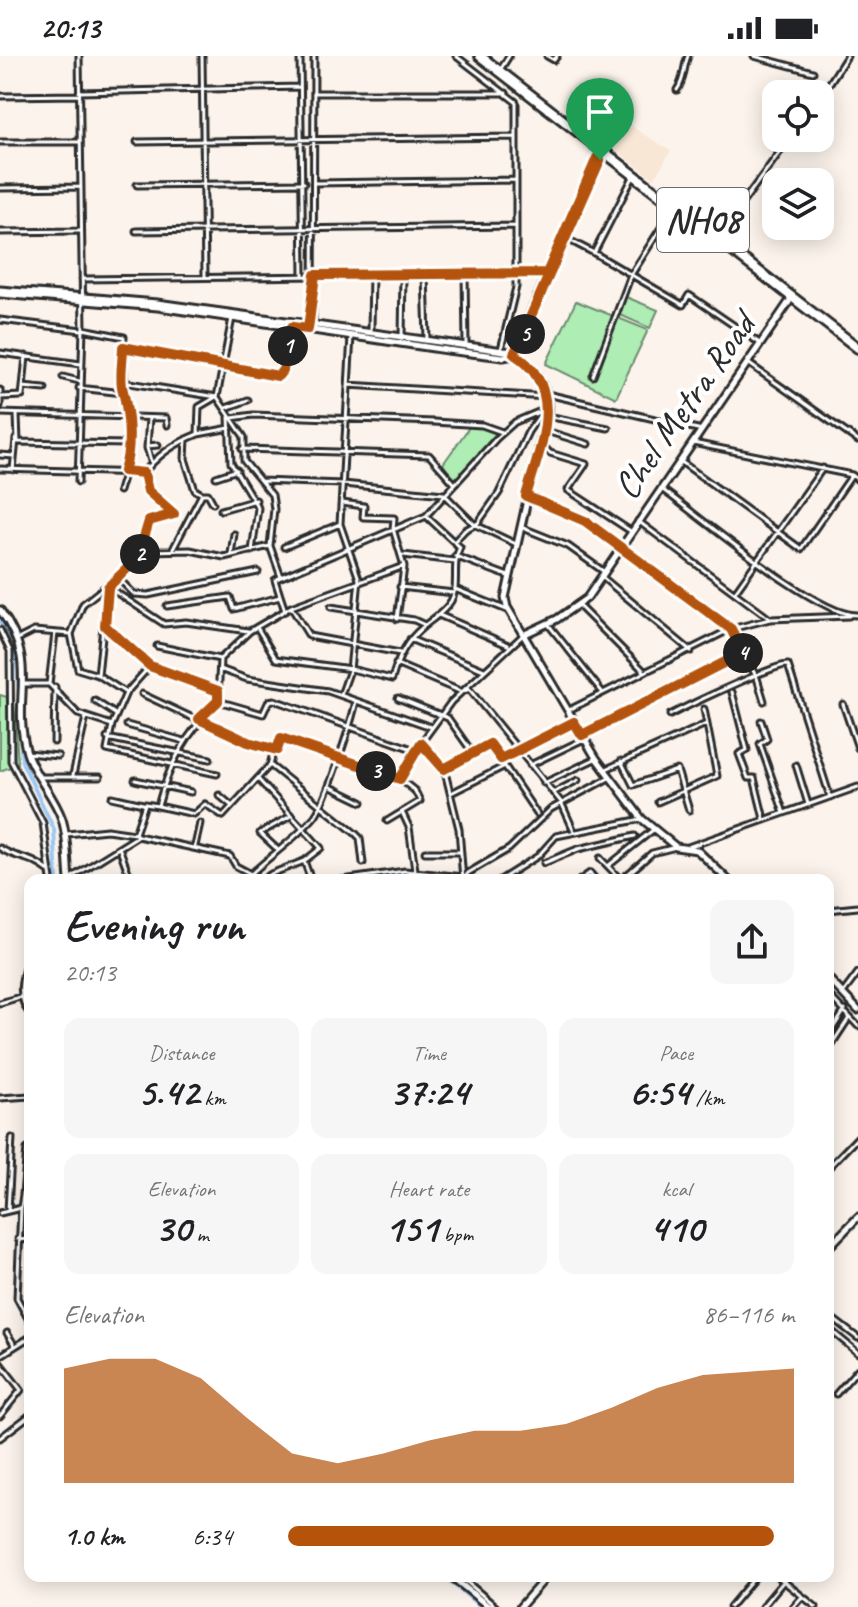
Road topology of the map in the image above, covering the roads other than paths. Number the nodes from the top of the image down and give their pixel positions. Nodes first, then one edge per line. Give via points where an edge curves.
1 (79, 56) edge
2 (202, 56) edge
3 (300, 56) edge
4 (314, 56) edge
5 (456, 56) edge
6 (480, 56) edge
7 (488, 56) edge
8 (509, 56) edge
9 (547, 56) edge
10 (557, 56) edge
11 (688, 56) edge
12 (754, 56) edge
13 (847, 56) edge
14 (761, 57) edge
15 (502, 67) junction
16 (813, 72) dead end
17 (832, 80) edge
18 (300, 87) junction
19 (202, 88) junction
20 (677, 90) dead end
21 (79, 93) junction
22 (315, 93) junction
23 (506, 93) junction
24 (0, 96) edge
25 (545, 102) junction
26 (573, 127) junction
27 (516, 137) junction
28 (303, 139) junction
29 (315, 139) junction
30 (204, 140) junction
31 (0, 142) edge
32 (80, 142) junction
33 (137, 142) dead end
34 (602, 151) junction
35 (779, 152) edge
36 (635, 174) junction
37 (516, 180) junction
38 (304, 183) junction
39 (315, 183) junction
40 (204, 184) junction
41 (137, 185) dead end
42 (81, 187) junction
43 (0, 188) edge
44 (741, 200) junction
45 (675, 205) junction
46 (696, 218) junction
47 (516, 226) junction
48 (314, 229) junction
49 (303, 230) junction
50 (82, 231) junction
51 (136, 231) dead end
52 (205, 231) junction
53 (0, 232) edge
54 (718, 233) junction
55 (565, 238) junction
56 (594, 253) junction
57 (550, 270) junction
58 (465, 273) junction
59 (516, 273) junction
60 (372, 274) junction
61 (403, 274) junction
62 (425, 274) junction
63 (303, 275) junction
64 (315, 275) junction
65 (631, 275) junction
66 (205, 276) junction
67 (82, 279) junction
68 (0, 292) edge
69 (82, 298) junction
70 (794, 302) junction
71 (232, 316) junction
72 (0, 320) edge
73 (292, 327) junction
74 (310, 328) junction
75 (82, 330) junction
76 (351, 334) junction
77 (371, 335) junction
78 (402, 339) junction
79 (858, 342) edge
80 (427, 343) junction
81 (761, 344) junction
82 (123, 347) junction
83 (466, 348) junction
84 (858, 348) edge
85 (500, 352) junction
86 (0, 353) edge
87 (513, 353) junction
88 (26, 356) junction
89 (748, 363) junction
90 (81, 364) junction
91 (225, 364) junction
92 (593, 376) dead end
93 (63, 377) dead end
94 (123, 382) junction
95 (348, 385) junction
96 (23, 387) junction
97 (45, 389) dead end
98 (79, 389) junction
99 (0, 390) edge
100 (123, 393) junction
101 (547, 396) junction
102 (1, 397) edge
103 (217, 397) junction
104 (248, 400) dead end
105 (0, 406) edge
106 (226, 408) junction
107 (546, 412) junction
108 (0, 413) edge
109 (228, 414) junction
110 (17, 415) junction
111 (78, 415) junction
112 (127, 415) junction
113 (149, 417) junction
114 (232, 418) junction
115 (346, 420) junction
116 (167, 425) dead end
117 (231, 427) junction
118 (608, 428) dead end
119 (543, 430) junction
120 (702, 430) junction
121 (503, 432) junction
122 (198, 434) junction
123 (16, 439) junction
124 (186, 439) junction
125 (858, 441) edge
126 (541, 443) junction
127 (693, 443) junction
128 (79, 444) junction
129 (128, 444) junction
130 (588, 444) dead end
131 (158, 445) dead end
132 (147, 446) junction
133 (242, 449) junction
134 (343, 451) junction
135 (0, 455) edge
136 (14, 456) junction
137 (680, 461) junction
138 (150, 465) junction
139 (823, 468) junction
140 (0, 469) edge
141 (13, 470) junction
142 (237, 470) junction
143 (79, 471) junction
144 (124, 471) junction
145 (144, 473) junction
146 (852, 475) junction
147 (216, 477) dead end
148 (858, 480) edge
149 (261, 481) junction
150 (78, 482) dead end
151 (343, 484) junction
152 (455, 484) junction
153 (660, 487) junction
154 (119, 491) dead end
155 (202, 494) junction
156 (444, 494) junction
157 (526, 496) junction
158 (256, 500) junction
159 (213, 503) dead end
160 (342, 503) junction
161 (221, 510) dead end
162 (426, 516) junction
163 (638, 521) junction
164 (340, 524) junction
165 (474, 524) junction
166 (523, 528) junction
167 (393, 529) junction
168 (632, 532) junction
169 (779, 533) junction
170 (234, 534) dead end
171 (454, 542) junction
172 (519, 545) junction
173 (270, 546) junction
174 (284, 547) dead end
175 (622, 548) junction
176 (173, 549) junction
177 (349, 550) junction
178 (252, 551) junction
179 (231, 555) junction
180 (403, 555) junction
181 (138, 558) junction
182 (455, 559) junction
183 (758, 561) junction
184 (404, 566) junction
185 (258, 572) dead end
186 (604, 575) junction
187 (281, 577) junction
188 (511, 577) junction
189 (119, 579) junction
190 (359, 581) junction
191 (108, 587) junction
192 (400, 587) junction
193 (454, 591) junction
194 (734, 593) junction
195 (280, 597) junction
196 (167, 606) dead end
197 (579, 606) junction
198 (291, 607) junction
199 (331, 607) dead end
200 (0, 610) edge
201 (356, 610) junction
202 (508, 610) junction
203 (285, 611) junction
204 (439, 615) junction
205 (858, 615) edge
206 (849, 616) junction
207 (397, 619) junction
208 (770, 619) junction
209 (548, 624) junction
210 (425, 625) junction
211 (105, 626) junction
212 (258, 629) junction
213 (731, 629) junction
214 (0, 630) edge
215 (250, 631) junction
216 (55, 633) junction
217 (71, 634) junction
218 (523, 635) junction
219 (18, 639) junction
220 (410, 639) junction
221 (352, 644) junction
222 (508, 645) junction
223 (157, 646) dead end
224 (691, 651) junction
225 (400, 653) junction
226 (743, 653) junction
227 (220, 659) junction
228 (396, 664) junction
229 (150, 666) junction
230 (220, 669) junction
231 (350, 670) junction
232 (484, 670) junction
233 (645, 672) junction
234 (98, 675) junction
235 (757, 678) junction
236 (23, 684) junction
237 (49, 684) junction
238 (55, 687) junction
239 (218, 691) junction
240 (462, 692) junction
241 (732, 692) dead end
242 (126, 693) junction
243 (142, 694) dead end
244 (604, 694) junction
245 (341, 695) junction
246 (398, 698) dead end
247 (95, 701) dead end
248 (218, 701) junction
249 (356, 701) junction
250 (764, 701) dead end
251 (843, 704) dead end
252 (704, 709) dead end
253 (567, 710) junction
254 (115, 714) junction
255 (670, 715) dead end
256 (441, 716) junction
257 (86, 717) junction
258 (199, 719) junction
259 (761, 721) dead end
260 (574, 722) junction
261 (708, 723) junction
262 (112, 725) junction
263 (127, 725) dead end
264 (351, 727) junction
265 (431, 727) junction
266 (583, 737) junction
267 (107, 738) junction
268 (184, 741) junction
269 (54, 742) dead end
270 (421, 743) junction
271 (518, 748) junction
272 (858, 748) edge
273 (274, 749) junction
274 (418, 751) junction
275 (178, 752) junction
276 (472, 752) junction
277 (27, 753) junction
278 (58, 756) dead end
279 (336, 758) junction
280 (596, 758) junction
281 (210, 759) dead end
282 (501, 759) junction
283 (621, 761) junction
284 (171, 765) junction
285 (270, 765) junction
286 (530, 765) junction
287 (796, 765) dead end
288 (505, 766) junction
289 (444, 769) junction
290 (604, 770) junction
291 (217, 774) dead end
292 (73, 775) junction
293 (41, 777) junction
294 (100, 777) dead end
295 (610, 778) junction
296 (258, 779) junction
297 (400, 779) junction
298 (135, 780) dead end
299 (578, 780) dead end
300 (544, 783) junction
301 (329, 786) junction
302 (164, 787) junction
303 (858, 787) edge
304 (684, 791) junction
305 (191, 792) dead end
306 (553, 793) junction
307 (450, 794) junction
308 (219, 795) dead end
309 (112, 797) dead end
310 (830, 797) junction
311 (362, 802) dead end
312 (561, 802) junction
313 (658, 802) dead end
314 (145, 804) junction
315 (808, 805) junction
316 (158, 806) junction
317 (232, 806) junction
318 (321, 806) junction
319 (689, 810) dead end
320 (402, 812) junction
321 (784, 813) junction
322 (537, 814) dead end
323 (289, 817) junction
324 (642, 819) junction
325 (764, 820) junction
326 (387, 821) dead end
327 (200, 823) dead end
328 (301, 828) junction
329 (653, 830) junction
330 (574, 831) junction
331 (66, 835) junction
332 (136, 835) junction
333 (635, 836) dead end
334 (676, 847) junction
335 (0, 848) edge
336 (195, 848) junction
337 (278, 849) junction
338 (684, 849) junction
339 (120, 850) junction
340 (425, 852) dead end
341 (462, 852) junction
342 (600, 858) dead end
343 (304, 861) junction
344 (363, 863) dead end
345 (544, 863) dead end
346 (608, 866) junction
347 (50, 872) joint
348 (415, 872) junction
349 (69, 874) edge
350 (79, 874) edge
351 (129, 874) edge
352 (251, 874) joint
353 (278, 874) edge
354 (309, 874) edge
355 (376, 874) edge
356 (434, 874) edge
357 (463, 874) edge
358 (472, 874) edge
359 (510, 874) edge
360 (615, 874) edge
361 (628, 874) edge
362 (722, 874) edge
363 (858, 907) edge
364 (834, 909) edge
365 (24, 971) edge
366 (858, 973) edge
367 (834, 984) edge
368 (843, 993) junction
369 (23, 996) joint
370 (834, 1000) edge
371 (0, 1003) edge
372 (845, 1010) junction
373 (858, 1010) edge
374 (849, 1018) junction
375 (858, 1026) edge
376 (834, 1027) edge
377 (834, 1041) edge
378 (1, 1096) edge
379 (24, 1096) edge
380 (858, 1137) edge
381 (12, 1138) dead end
382 (834, 1162) edge
383 (24, 1190) edge
384 (23, 1195) joint
385 (21, 1208) junction
386 (8, 1211) junction
387 (0, 1213) edge
388 (858, 1217) edge
389 (18, 1239) junction
390 (24, 1240) edge
391 (834, 1242) edge
392 (24, 1311) edge
393 (834, 1320) edge
394 (7, 1333) dead end
395 (834, 1334) edge
396 (858, 1338) edge
397 (24, 1341) edge
398 (15, 1346) junction
399 (858, 1353) edge
400 (0, 1356) edge
401 (0, 1363) edge
402 (858, 1369) edge
403 (836, 1394) dead end
404 (0, 1416) edge
405 (24, 1420) edge
406 (0, 1438) edge
407 (458, 1582) edge
408 (467, 1582) edge
409 (542, 1582) edge
410 (751, 1582) edge
411 (782, 1582) edge
412 (784, 1582) edge
413 (802, 1596) junction
414 (489, 1607) edge
415 (496, 1607) edge
416 (520, 1607) edge
417 (730, 1607) edge
418 (762, 1607) edge
419 (793, 1607) edge
420 (816, 1607) edge

1 - 21 street
2 - 19 street
3 - 18 street
4 - 22 street
5 - 23 street
6 - 26 highway, NH08
7 - 15 highway, NH08
8 - 15 street
9 - 10 street
11 - 20 street
12 - 14 street
13 - 17 street
14 - 16 street
15 - 25 highway, NH08
18 - 19 street
18 - 28 street
19 - 21 street
19 - 30 street
21 - 24 street
21 - 32 street
22 - 23 street
22 - 29 street
23 - 27 street via 516,102
25 - 26 highway, NH08
25 - 34 highway, NH08
26 - 34 highway, NH08
27 - 29 street
27 - 37 street
28 - 29 street
28 - 30 street
28 - 38 street
29 - 39 street
30 - 33 street
30 - 40 street
31 - 32 street
32 - 42 street
34 - 36 highway, NH08
34 - 46 highway, NH08
34 - 55 street
35 - 44 street
36 - 45 highway, NH08
36 - 56 street
37 - 39 street
37 - 47 street
38 - 40 street
38 - 49 street
39 - 48 street
40 - 41 street
40 - 52 street
42 - 43 street
42 - 50 street
44 - 54 street
44 - 54 street via 726,196
45 - 46 highway, NH08
45 - 65 street
46 - 54 highway, NH08
47 - 48 street
47 - 59 street
48 - 49 street
48 - 64 street
49 - 52 street
49 - 63 street
50 - 53 street
50 - 67 street
51 - 52 street
52 - 66 street
54 - 70 highway, NH08
54 - 79 highway, NH08
55 - 56 street
55 - 57 street
56 - 65 street
57 - 59 street
57 - 87 street
58 - 59 street
58 - 62 street
58 - 83 street
59 - 85 street
60 - 61 street
60 - 64 street
60 - 77 street
61 - 62 street
61 - 78 street
62 - 80 street
63 - 64 street
63 - 66 street
64 - 74 street
65 - 81 street via 683,305 689,295
65 - 92 street
66 - 67 street
67 - 69 street
68 - 69 street
69 - 71 street
69 - 75 street
70 - 81 street, Chel Metra Road
70 - 84 highway, NH08
71 - 73 street
71 - 74 street
71 - 91 street
72 - 75 street
73 - 74 street
73 - 91 street via 279,375
74 - 76 street
75 - 82 street via 123,335
75 - 90 street
76 - 77 street
76 - 87 street via 503,357
76 - 95 street
77 - 78 street
78 - 80 street
80 - 83 street
81 - 89 street, Chel Metra Road
82 - 91 street
82 - 94 street
83 - 85 street
85 - 87 street
86 - 88 street
87 - 101 street via 536,372
88 - 90 street
88 - 96 street
89 - 120 street, Chel Metra Road
89 - 125 street
90 - 98 street
91 - 103 street
93 - 98 street via 79,381
94 - 100 street
94 - 103 street
95 - 101 street
95 - 115 street
96 - 97 street
96 - 102 street via 22,396
98 - 100 street
98 - 111 street
99 - 102 street
100 - 112 street
101 - 107 street
101 - 120 street
102 - 105 street
103 - 106 street
103 - 122 street via 199,407
104 - 106 street
106 - 109 street
107 - 118 street
107 - 119 street
107 - 121 street via 515,422
107 - 165 street via 528,432 499,493
108 - 110 street
109 - 114 street
109 - 117 street
110 - 111 street
110 - 123 street
111 - 112 street
111 - 128 street
112 - 113 street
112 - 129 street
113 - 116 street via 166,418
113 - 132 street
114 - 115 street
114 - 133 street via 244,437
115 - 121 street via 482,425
115 - 134 street
117 - 122 street
117 - 142 street via 231,460
119 - 126 street
119 - 130 street
120 - 127 street, Chel Metra Road
121 - 152 street
122 - 124 street
123 - 128 street
123 - 136 street
124 - 138 street
124 - 155 street via 185,459 195,490
126 - 157 street
126 - 168 street via 550,453 586,464 568,490
127 - 137 street, Chel Metra Road
127 - 139 street
128 - 129 street
128 - 143 street
129 - 144 street
131 - 132 street
132 - 138 street
133 - 134 street
133 - 149 street via 244,461
134 - 151 street
134 - 152 street via 429,455
135 - 136 street
136 - 141 street
137 - 153 street, Chel Metra Road
137 - 169 street
138 - 145 street
139 - 146 street
139 - 169 street
140 - 141 street
141 - 143 street
142 - 147 street
142 - 158 street
143 - 144 street
143 - 150 street
144 - 145 street
144 - 154 street
145 - 181 street via 148,491 174,514 149,521
146 - 148 street
146 - 169 street via 801,549
149 - 151 street
149 - 173 street via 272,495 274,509
151 - 156 street
151 - 160 street
152 - 156 street
153 - 163 street, Chel Metra Road
153 - 183 street
155 - 159 street
155 - 176 street
156 - 162 street
156 - 165 street
157 - 166 street
157 - 175 street via 585,521
158 - 161 street
158 - 178 street via 259,516
160 - 164 street
160 - 167 street via 364,506 363,517 394,518
162 - 167 street
162 - 171 street
163 - 168 street, Chel Metra Road
163 - 194 street
164 - 174 street
164 - 177 street
165 - 171 street
165 - 172 street
166 - 172 street
166 - 186 street via 568,546
167 - 177 street
167 - 180 street
168 - 175 street, Chel Metra Road
169 - 183 street
170 - 179 street
171 - 182 street via 460,547
172 - 188 street
173 - 178 street
173 - 187 street
175 - 186 street, Chel Metra Road
175 - 213 street
176 - 179 street
176 - 181 street
177 - 187 street
177 - 190 street
178 - 179 street
180 - 182 street
180 - 184 street
181 - 189 street
182 - 188 street
182 - 193 street
183 - 194 street
183 - 206 street
184 - 190 street
184 - 192 street
185 - 189 street via 148,595 134,594
186 - 197 street, Chel Metra Road
186 - 224 street
187 - 195 street via 275,580
188 - 202 street via 505,598
189 - 191 street
190 - 198 street
190 - 201 street
191 - 211 street
191 - 215 street via 164,624
191 - 217 street via 83,604
192 - 193 street
192 - 207 street
193 - 202 street
193 - 204 street
194 - 208 street
195 - 196 street via 234,609 230,597
195 - 203 street
197 - 209 street, Chel Metra Road
197 - 233 street
198 - 203 street
198 - 221 street via 309,636
199 - 201 street
200 - 219 street
201 - 207 street
201 - 221 street
202 - 218 street
203 - 212 street
204 - 210 street
204 - 222 street
205 - 206 street
206 - 208 street
207 - 210 street
208 - 213 street
209 - 218 street, Chel Metra Road
209 - 244 street
210 - 220 street
211 - 229 street
211 - 234 street
212 - 215 street
212 - 231 street via 276,659
213 - 224 street
213 - 226 street
214 - 347 street via 10,651 11,761 43,823
215 - 227 street
216 - 217 street
216 - 219 street via 34,631
216 - 237 street
217 - 234 street via 78,669
218 - 222 street
218 - 253 street
219 - 236 street
220 - 225 street
220 - 232 street
221 - 225 street
221 - 231 street
222 - 232 street
223 - 227 street
224 - 233 street
225 - 228 street
226 - 235 street
226 - 266 street
227 - 230 street
228 - 231 street via 392,679
228 - 240 street
229 - 239 street
229 - 242 street
230 - 239 street
230 - 245 street via 247,679
231 - 245 street
232 - 240 street
233 - 244 street
234 - 242 street
235 - 250 street
235 - 255 street
235 - 310 street via 775,665 791,668
236 - 237 street
236 - 277 street
237 - 238 street
238 - 257 street
238 - 269 street
239 - 248 street
240 - 256 street
240 - 271 street via 469,689
241 - 325 street via 747,750 739,754 748,778 754,778
242 - 254 street
243 - 258 street
244 - 253 street
245 - 249 street
246 - 256 street
247 - 254 street
248 - 258 street
248 - 264 street via 263,714 274,700
249 - 264 street
249 - 265 street
251 - 272 street
252 - 261 street
253 - 260 street
254 - 262 street
256 - 265 street
256 - 276 street
257 - 262 street
257 - 292 street
258 - 268 street
258 - 273 street
259 - 321 street via 767,739 760,744
260 - 266 street
260 - 271 street
261 - 283 street
261 - 304 street via 717,776
262 - 267 street
263 - 268 street
264 - 274 street
264 - 279 street
265 - 270 street
266 - 280 street
266 - 286 street
267 - 275 street
267 - 284 street via 107,750
268 - 275 street
270 - 274 street
270 - 289 street
271 - 282 street
271 - 286 street
273 - 279 street via 281,738
273 - 285 street
274 - 297 street
275 - 281 street
275 - 284 street
276 - 282 street via 490,744
276 - 289 street
277 - 278 street
277 - 293 street
279 - 297 street
279 - 301 street
280 - 290 street
280 - 300 street
282 - 288 street
283 - 290 street
283 - 304 street via 633,785 677,770
284 - 291 street
284 - 302 street
285 - 296 street
285 - 318 street
286 - 300 street
287 - 315 street
288 - 307 street
288 - 322 street
289 - 307 street
290 - 295 street
292 - 293 street
292 - 294 street
293 - 331 street
295 - 312 street
295 - 324 street
296 - 317 street
296 - 323 street
297 - 320 street via 420,801
298 - 302 street
299 - 306 street
300 - 306 street
301 - 311 street
301 - 318 street
302 - 305 street
302 - 316 street
303 - 310 street
304 - 313 street
304 - 319 street
306 - 312 street
307 - 341 street
308 - 317 street
309 - 314 street
310 - 315 street
312 - 330 street
312 - 358 street
314 - 316 street
314 - 332 street
315 - 321 street
316 - 317 street via 194,814 205,804 223,816
318 - 328 street
318 - 344 street via 360,838
320 - 326 street
320 - 348 street
321 - 325 street
323 - 328 street
323 - 337 street via 260,833
324 - 329 street
324 - 330 street
325 - 338 street
327 - 336 street
328 - 337 street
328 - 343 street via 321,848
329 - 334 street
329 - 346 street
330 - 359 street via 556,836 538,856
331 - 332 street via 107,830
331 - 349 street
332 - 336 street
332 - 339 street
333 - 345 street
334 - 338 street
334 - 361 street via 652,853
335 - 347 street via 12,856 31,857
336 - 352 street via 230,856
337 - 352 street
338 - 362 street via 697,850
339 - 350 street
339 - 351 street
340 - 341 street
341 - 357 street
342 - 346 street
343 - 353 street
343 - 354 street
346 - 360 street
348 - 355 street
348 - 356 street
363 - 364 street
365 - 369 street
366 - 368 street
367 - 368 street
368 - 373 street
369 - 371 street
370 - 372 street
372 - 374 street
372 - 376 street
374 - 375 street
374 - 377 street
378 - 379 street
380 - 382 street
381 - 386 street
383 - 384 street
384 - 385 street
385 - 386 street
385 - 389 street
386 - 387 street
388 - 391 street
389 - 390 street
389 - 392 street via 17,1298
393 - 396 street
394 - 398 street
395 - 399 street
397 - 398 street
398 - 400 street
401 - 404 street via 21,1390
402 - 403 street
405 - 406 street
407 - 414 street
408 - 415 street
409 - 416 street
410 - 417 street
411 - 418 street
412 - 413 street
413 - 419 street
413 - 420 street

